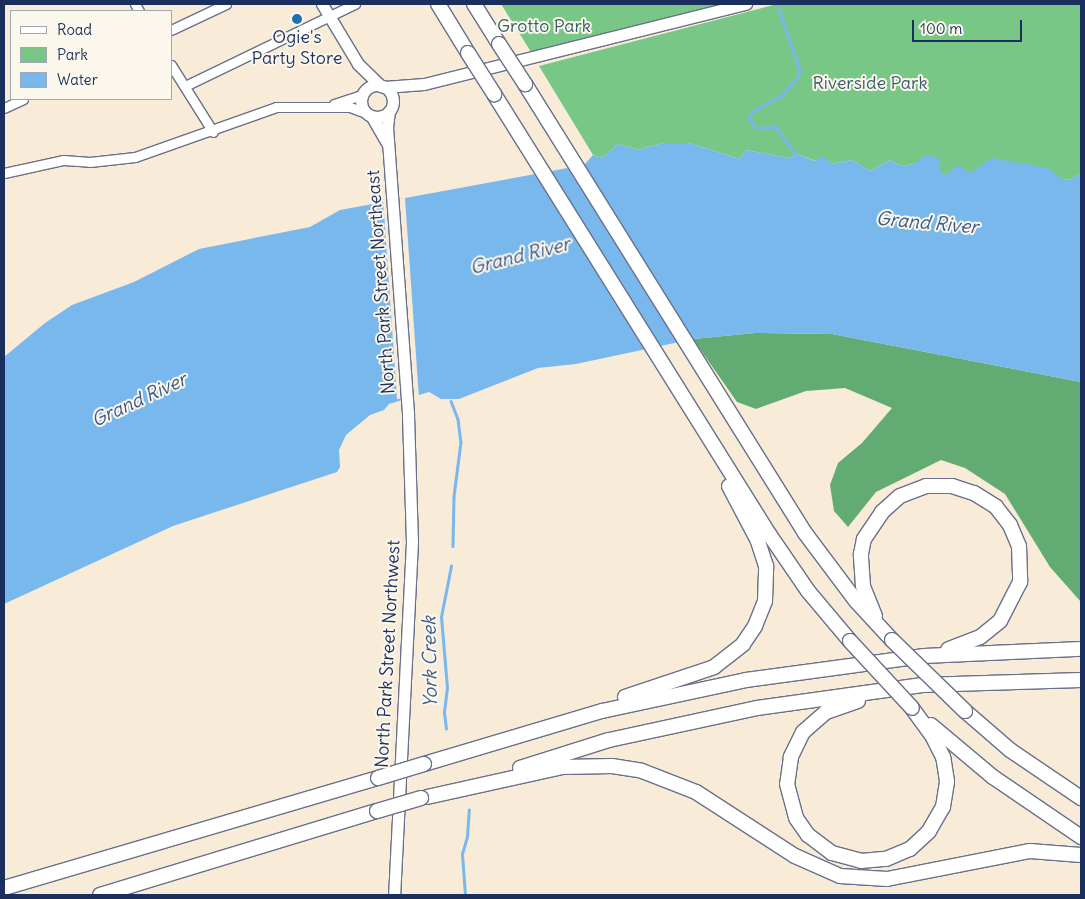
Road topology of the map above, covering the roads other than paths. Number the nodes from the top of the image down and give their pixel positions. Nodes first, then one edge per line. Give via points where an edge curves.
1 (226, 4) edge
2 (322, 4) edge
3 (355, 4) edge
4 (438, 4) edge
5 (474, 4) edge
6 (746, 4) edge
7 (330, 16) junction
8 (172, 30) edge
9 (358, 64) junction
10 (172, 66) edge
11 (424, 84) junction
12 (185, 86) junction
13 (382, 87) junction
14 (363, 94) junction
15 (21, 100) edge
16 (328, 106) junction
17 (4, 108) edge
18 (391, 108) junction
19 (369, 115) junction
20 (212, 132) junction
21 (389, 147) junction
22 (4, 173) edge
23 (694, 414) junction
24 (408, 415) joint
25 (888, 636) junction
26 (1081, 649) edge
27 (924, 656) junction
28 (1081, 680) edge
29 (922, 685) junction
30 (912, 708) junction
31 (544, 727) junction
32 (424, 797) junction
33 (1081, 798) edge
34 (1081, 837) edge
35 (1081, 855) edge
36 (4, 888) edge
37 (100, 895) edge
38 (394, 895) edge

1 - 8 street
2 - 7 main road
3 - 7 street
4 - 23 highway, bridge
5 - 25 highway, bridge via 805,533 856,601
6 - 11 main road
7 - 9 main road
7 - 12 street
9 - 13 main road
9 - 14 main road
10 - 12 street
11 - 13 main road
11 - 18 main road
12 - 20 street
13 - 14 main road
13 - 18 main road via 390,93
14 - 16 street
14 - 19 main road via 362,104
15 - 17 street
16 - 19 street via 350,107
16 - 20 street via 276,108
18 - 19 main road via 381,117
18 - 21 main road, North Park Street Northeast
19 - 21 main road, North Park Street Northeast
20 - 22 street via 135,157 90,162 63,160
21 - 24 main road, North Park Street Northeast
23 - 30 highway, bridge via 782,554 850,641
23 - 31 highway via 711,454 762,550 767,582 758,620 743,644 714,667 586,709
24 - 38 main road, North Park Street Northwest via 412,542
25 - 27 highway via 870,608 863,586 861,554 871,525 900,496 926,486 952,486 974,493 996,507 1010,525 1019,546 1020,582 1000,621 980,637
25 - 33 highway, bridge via 1010,750
26 - 27 highway
27 - 31 highway via 746,680 676,693
28 - 29 highway
29 - 30 highway via 834,707 818,717 799,738 788,766 789,797 803,830 826,850 854,860 886,859 910,848 935,823 945,799 945,765 937,744
29 - 32 highway via 766,706 681,723 584,748
30 - 34 highway via 993,777
31 - 36 highway, bridge
32 - 35 highway via 562,767 612,766 642,771 696,792 795,856 840,876 887,879 1030,851
32 - 37 highway, bridge

